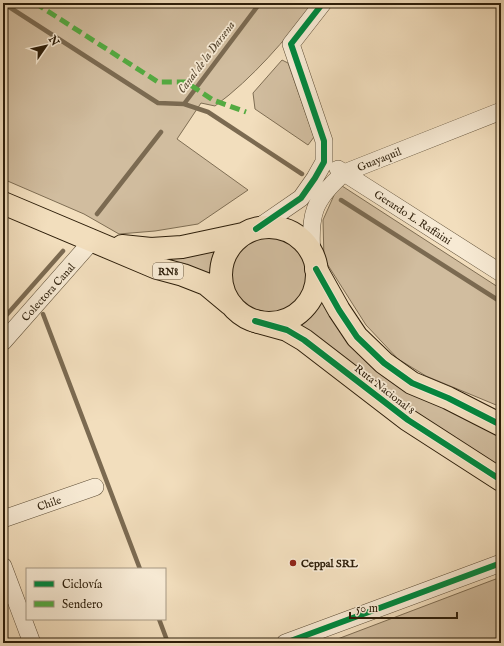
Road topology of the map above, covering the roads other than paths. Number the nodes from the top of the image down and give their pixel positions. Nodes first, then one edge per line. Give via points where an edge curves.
1 (323, 3) edge
2 (501, 111) edge
3 (324, 162) junction
4 (344, 173) junction
5 (3, 202) edge
6 (249, 232) junction
7 (95, 243) junction
8 (314, 262) junction
9 (501, 273) edge
10 (232, 306) junction
11 (255, 321) junction
12 (3, 342) edge
13 (501, 425) edge
14 (501, 480) edge
15 (95, 487) dead end
16 (3, 519) edge
17 (501, 563) edge
18 (3, 566) edge
19 (32, 643) edge
20 (285, 643) edge

1 - 3 street via 291,44 324,141
2 - 4 street, Guayaquil
3 - 4 street, Gerardo L. Raffaini
3 - 6 street via 301,198
4 - 8 street, Guayaquil via 318,200 310,232
4 - 9 street, Gerardo L. Raffaini
5 - 7 main road, RN8
6 - 7 main road, RN8 via 182,247 150,249
6 - 8 main road, RN8 via 269,227 283,229 305,244
6 - 10 main road, RN8 via 233,243 225,254 221,268 221,281
7 - 10 main road, RN8 via 206,284
7 - 12 street, Colectora Canal
8 - 11 main road, RN8 via 316,283 305,307 282,321
8 - 13 main road, Ruta Nacional 8 / RN8 via 339,310 358,337 384,363 412,382
10 - 11 main road, RN8 via 242,315
11 - 14 main road, Ruta Nacional 8 / RN8 via 287,330 304,340 408,420
15 - 16 street, Chile
17 - 20 street
18 - 19 street

